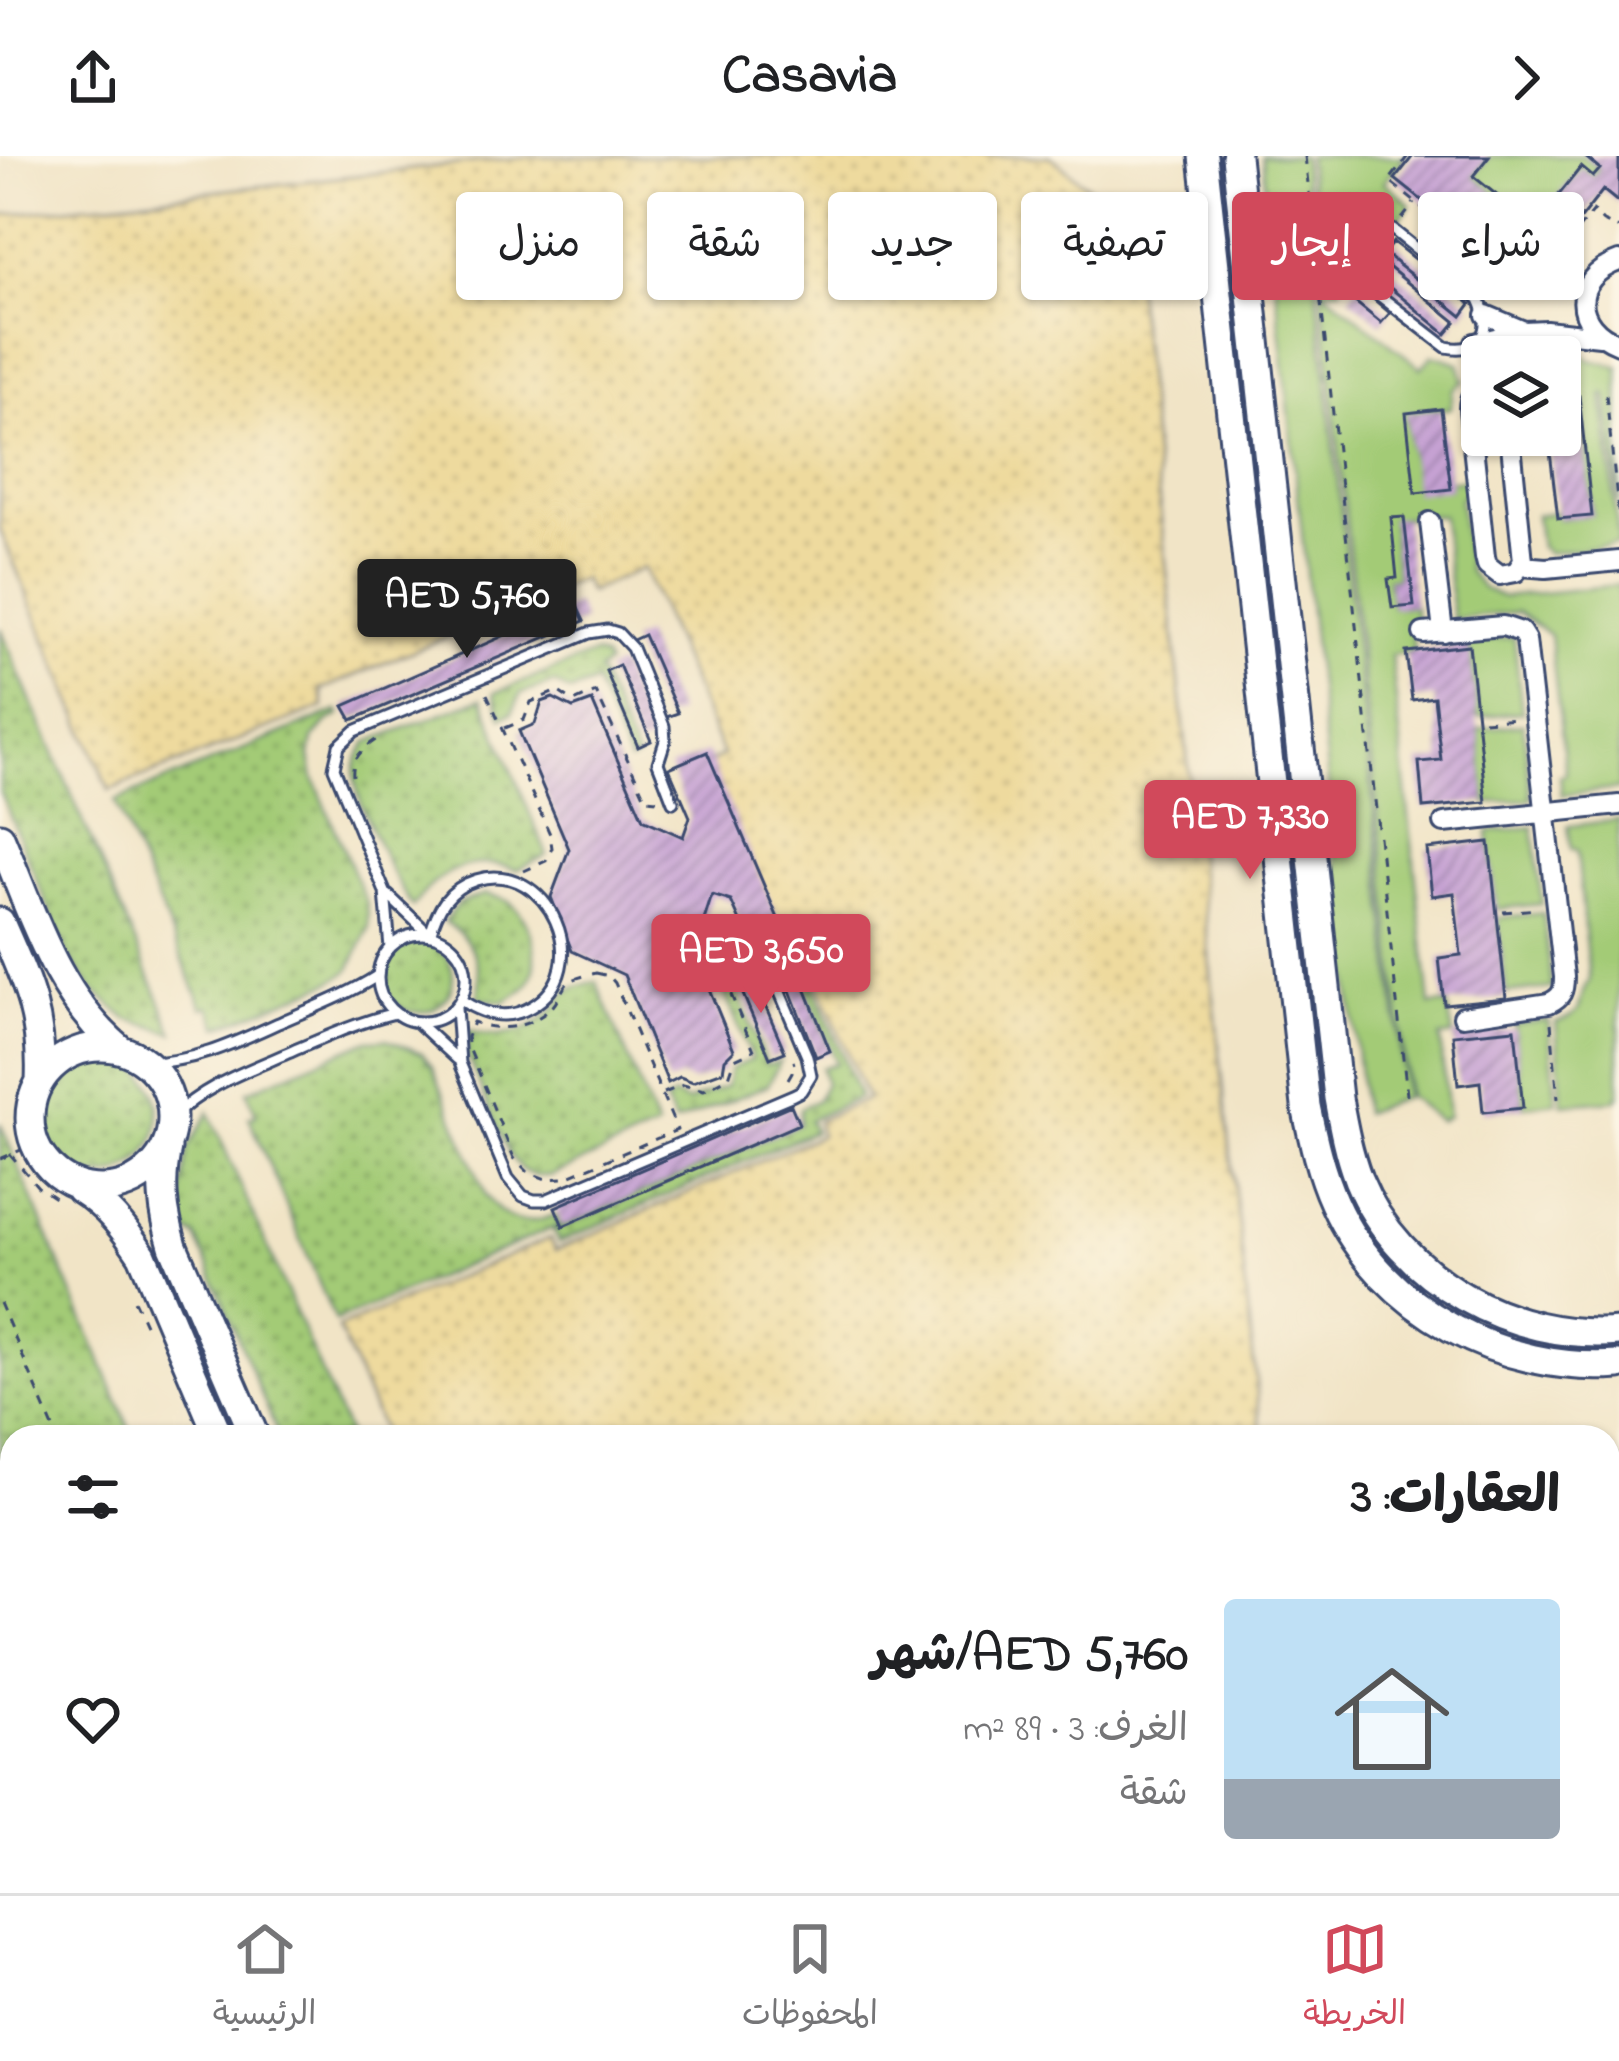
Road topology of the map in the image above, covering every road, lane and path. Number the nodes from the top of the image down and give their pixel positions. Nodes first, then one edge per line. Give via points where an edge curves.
1 (1203, 156) edge
2 (1236, 156) edge
3 (1305, 156) edge
4 (1408, 156) edge
5 (1415, 202) junction
6 (1418, 204) edge
7 (1584, 222) edge
8 (1619, 228) edge
9 (1394, 229) edge
10 (1394, 231) edge
11 (1418, 249) edge
12 (1619, 260) edge
13 (1384, 300) edge
14 (1476, 300) edge
15 (1487, 300) edge
16 (1583, 302) junction
17 (1483, 307) junction
18 (1546, 330) junction
19 (1524, 331) junction
20 (1480, 336) edge
21 (1504, 336) edge
22 (1600, 336) junction
23 (1619, 344) edge
24 (1461, 348) edge
25 (1606, 395) dead end
26 (1474, 456) edge
27 (1512, 456) edge
28 (1619, 518) edge
29 (1430, 522) dead end
30 (1619, 561) edge
31 (1521, 566) junction
32 (487, 692) dead end
33 (1535, 716) junction
34 (1484, 721) dead end
35 (503, 729) junction
36 (382, 736) dead end
37 (353, 782) dead end
38 (673, 802) joint
39 (1619, 805) edge
40 (1546, 812) junction
41 (1444, 823) dead end
42 (0, 837) edge
43 (520, 873) dead end
44 (385, 892) junction
45 (1556, 906) junction
46 (1503, 913) dead end
47 (0, 922) edge
48 (430, 935) junction
49 (733, 936) joint
50 (390, 948) junction
51 (377, 976) junction
52 (1549, 1003) junction
53 (458, 1004) junction
54 (395, 1013) junction
55 (1462, 1016) dead end
56 (417, 1022) junction
57 (120, 1049) junction
58 (807, 1056) junction
59 (147, 1063) junction
60 (460, 1064) junction
61 (40, 1081) junction
62 (788, 1081) dead end
63 (662, 1094) junction
64 (1407, 1095) dead end
65 (1558, 1099) dead end
66 (172, 1118) junction
67 (167, 1147) junction
68 (23, 1149) junction
69 (0, 1159) edge
70 (61, 1177) junction
71 (74, 1210) dead end
72 (132, 1292) dead end
73 (0, 1304) edge
74 (1619, 1332) edge
75 (150, 1336) dead end
76 (1619, 1365) edge
77 (52, 1425) edge
78 (214, 1425) edge
79 (250, 1425) edge

1 - 76 street via 1316,1158 1364,1252 1441,1323 1538,1361
2 - 74 street via 1336,1075 1359,1181 1406,1251 1473,1303 1553,1330
3 - 64 path
4 - 5 path via 1389,181
5 - 6 path
5 - 9 path
7 - 8 path via 1593,211
10 - 11 lane
12 - 16 street via 1593,276
13 - 24 lane via 1446,347
14 - 17 lane
15 - 17 path
16 - 18 street
16 - 22 street
17 - 19 street
17 - 20 lane
18 - 19 street
18 - 22 street
19 - 21 street
22 - 23 street
25 - 28 path
26 - 31 street via 1485,557 1500,575
27 - 31 street
29 - 33 street via 1433,632 1521,632
30 - 31 street
32 - 35 path
33 - 34 path
33 - 40 street
35 - 38 path via 557,691 574,702 596,692 646,799
35 - 43 path via 552,848 546,861
36 - 37 path via 357,755
38 - 44 lane via 658,764 664,726 632,648 618,633 598,630 356,731 339,746 337,779
39 - 40 street
40 - 41 street
40 - 45 street
42 - 57 street via 68,991
44 - 48 lane
44 - 50 lane
45 - 46 path
45 - 52 street via 1564,988
47 - 61 street via 34,1002
48 - 50 lane
48 - 53 lane via 459,955 466,978
48 - 53 lane via 447,897 484,878 524,885 561,929 562,967 543,999 511,1015
49 - 58 lane via 770,969
49 - 63 path via 715,956 754,1050 704,1090 683,1085
50 - 51 lane
51 - 54 lane
51 - 59 lane via 218,1050
52 - 55 street
52 - 65 path
53 - 56 lane
53 - 60 lane
54 - 56 lane
54 - 66 lane via 228,1079
56 - 60 lane
57 - 59 street
57 - 61 street via 67,1055
58 - 60 lane via 811,1075 793,1096 535,1200 508,1178
58 - 62 path via 792,1063
59 - 66 street via 164,1083
61 - 68 street
63 - 63 path via 677,1130 546,1179 514,1158 467,1036 473,1022 508,1029 531,1022 570,981 608,976
66 - 67 street
67 - 70 street via 156,1165 121,1187 100,1190
67 - 79 street via 161,1172 173,1246
68 - 69 path
68 - 70 street
68 - 71 path via 38,1187
70 - 78 street via 107,1209 142,1255
72 - 75 path
73 - 77 path

